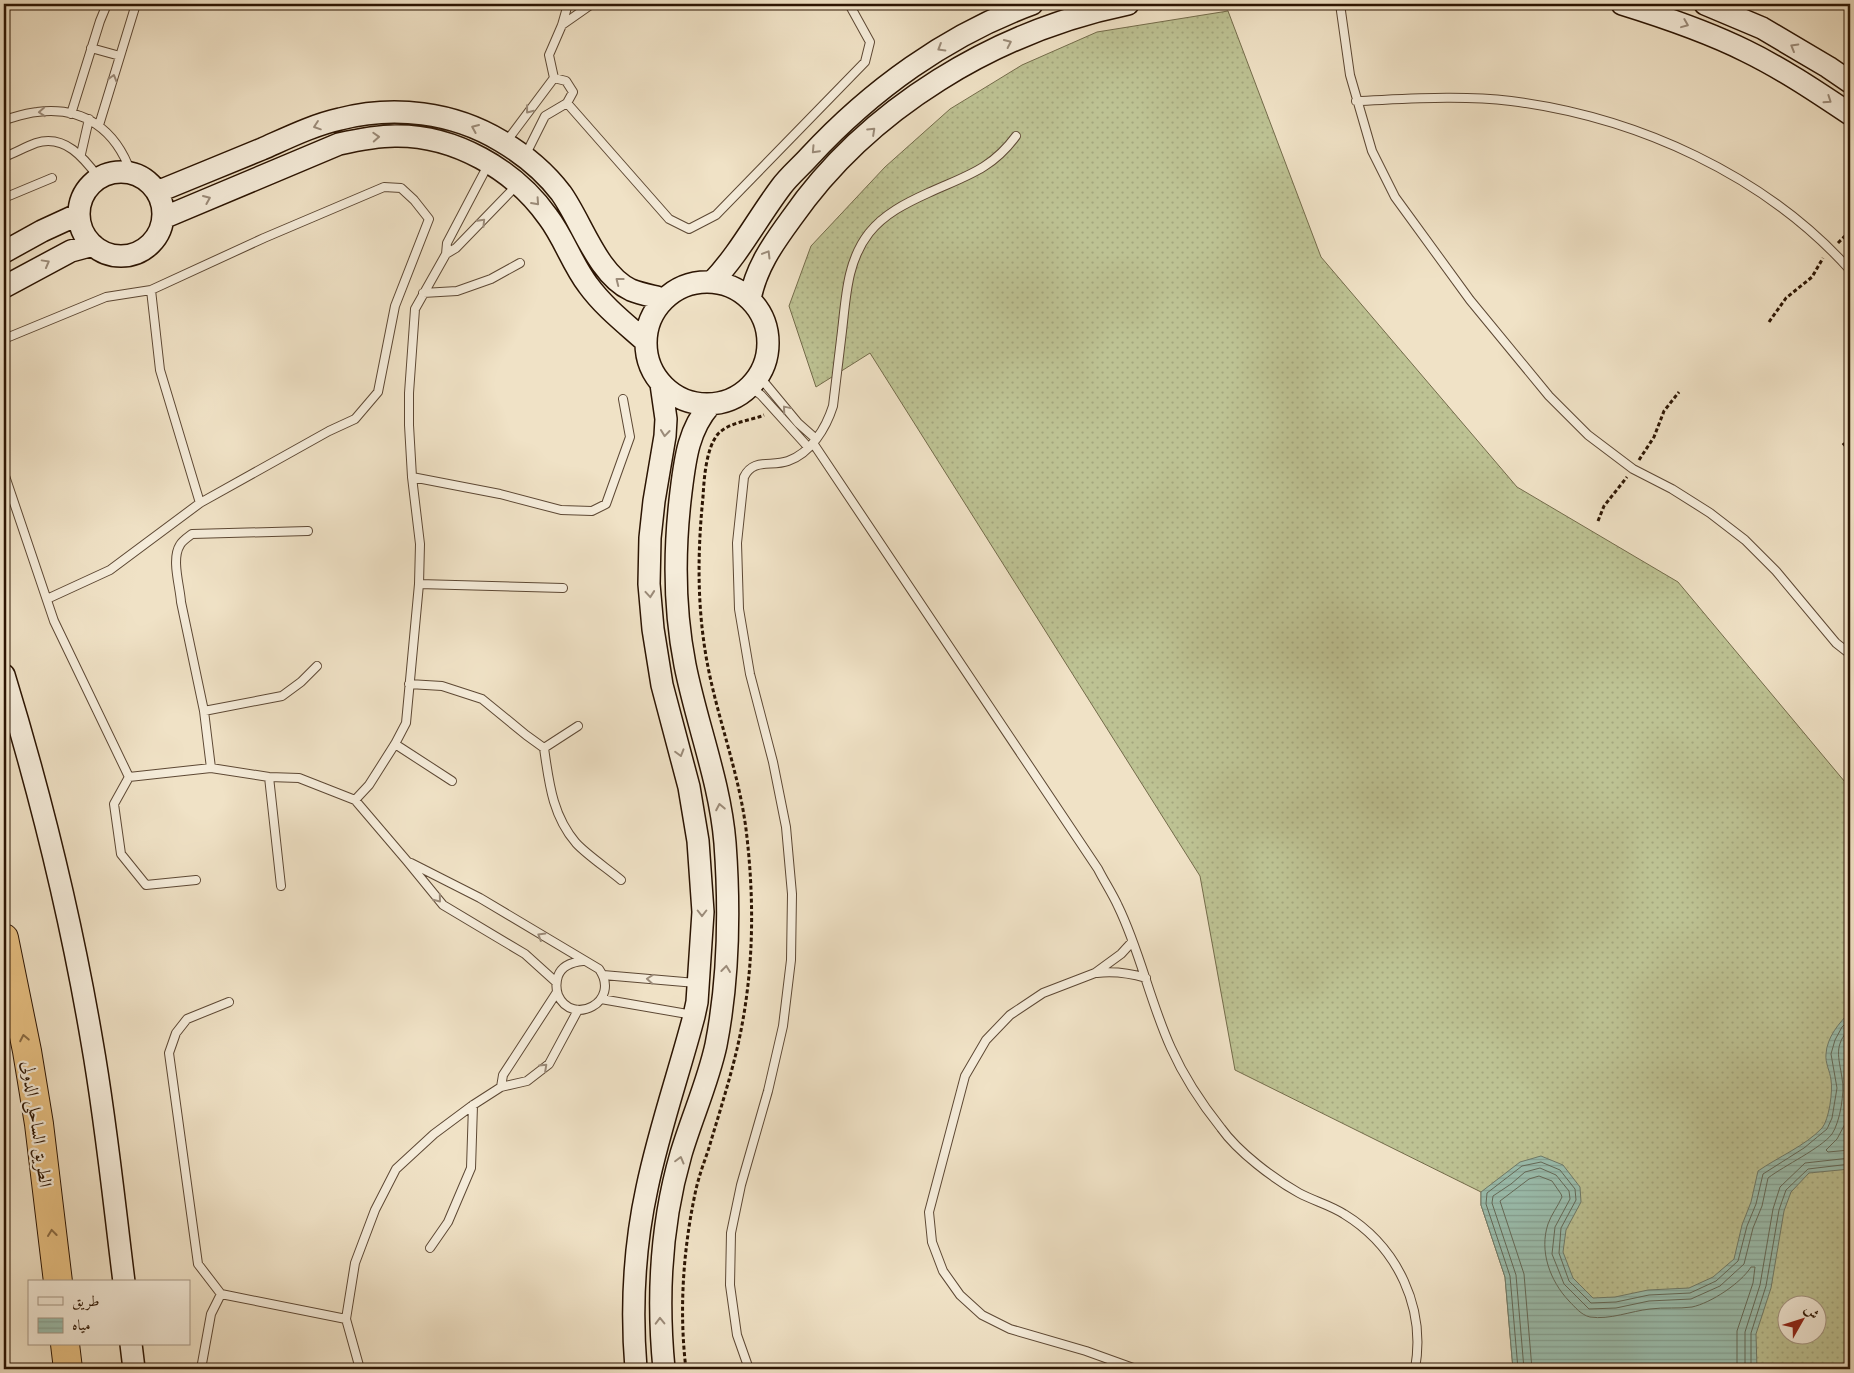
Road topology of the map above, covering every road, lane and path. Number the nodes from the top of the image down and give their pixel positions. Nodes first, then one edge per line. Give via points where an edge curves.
1 (107, 4) edge
2 (136, 4) edge
3 (568, 4) edge
4 (592, 4) edge
5 (849, 4) edge
6 (1032, 4) edge
7 (1128, 4) edge
8 (1340, 4) edge
9 (1622, 4) edge
10 (1705, 4) edge
11 (562, 26) junction
12 (91, 48) junction
13 (120, 56) junction
14 (554, 78) junction
15 (1850, 82) edge
16 (1356, 101) junction
17 (567, 104) junction
18 (71, 114) junction
19 (1850, 114) edge
20 (88, 119) junction
21 (4, 120) edge
22 (100, 125) junction
23 (1016, 136) dead end
24 (515, 150) junction
25 (81, 154) junction
26 (4, 157) edge
27 (503, 172) junction
28 (131, 173) junction
29 (52, 178) dead end
30 (99, 178) junction
31 (157, 192) junction
32 (4, 198) edge
33 (79, 214) junction
34 (163, 218) junction
35 (1850, 232) edge
36 (93, 245) junction
37 (1832, 249) junction
38 (4, 252) edge
39 (446, 254) junction
40 (520, 264) dead end
41 (1850, 270) edge
42 (712, 282) junction
43 (11, 283) edge
44 (151, 290) junction
45 (423, 293) junction
46 (664, 299) junction
47 (750, 299) junction
48 (1769, 322) dead end
49 (4, 339) edge
50 (646, 341) junction
51 (755, 382) junction
52 (661, 384) junction
53 (1678, 392) dead end
54 (624, 399) dead end
55 (710, 405) junction
56 (813, 443) junction
57 (1843, 443) dead end
58 (1850, 452) edge
59 (1633, 469) junction
60 (4, 473) edge
61 (412, 477) junction
62 (200, 503) junction
63 (1598, 520) dead end
64 (308, 531) dead end
65 (420, 584) junction
66 (563, 588) dead end
67 (47, 600) junction
68 (1850, 654) edge
69 (317, 666) dead end
70 (4, 675) edge
71 (409, 684) junction
72 (204, 712) junction
73 (4, 723) edge
74 (578, 726) dead end
75 (396, 744) junction
76 (544, 748) junction
77 (210, 768) junction
78 (269, 776) junction
79 (129, 777) junction
80 (452, 781) dead end
81 (355, 800) junction
82 (407, 860) junction
83 (196, 880) dead end
84 (622, 880) dead end
85 (281, 886) dead end
86 (4, 938) edge
87 (1132, 942) junction
88 (583, 961) junction
89 (1095, 973) junction
90 (603, 974) junction
91 (1146, 978) junction
92 (556, 982) junction
93 (557, 992) junction
94 (601, 999) junction
95 (696, 1000) junction
96 (229, 1002) dead end
97 (722, 1004) junction
98 (578, 1010) junction
99 (501, 1087) junction
100 (472, 1105) junction
101 (430, 1248) dead end
102 (58, 1280) edge
103 (109, 1280) edge
104 (124, 1280) edge
105 (221, 1294) junction
106 (346, 1319) junction
107 (65, 1346) edge
108 (117, 1346) edge
109 (131, 1346) edge
110 (68, 1369) edge
111 (120, 1369) edge
112 (134, 1369) edge
113 (201, 1369) edge
114 (360, 1369) edge
115 (636, 1369) edge
116 (664, 1369) edge
117 (750, 1369) edge
118 (1136, 1369) edge
119 (1415, 1369) edge

1 - 12 lane
2 - 13 lane
3 - 11 lane
4 - 11 lane
5 - 17 lane via 870,42 865,62 716,215 689,229 669,219
6 -> 42 street via 970,32 913,65 866,102 822,142 782,186 738,251
47 -> 7 street via 761,263 802,203 839,160 881,122 926,89 981,56 1038,29
8 - 16 lane
9 -> 19 street via 1682,23 1747,51
15 -> 10 street via 1762,28
11 - 14 lane via 549,55
12 - 13 lane
12 - 18 lane
22 -> 13 lane
14 - 17 lane via 566,81 573,92
14 -> 24 lane
16 - 37 lane via 1452,97 1511,101 1570,112 1628,128 1683,150 1736,178 1786,211
16 - 59 lane via 1372,151 1395,197 1470,300 1549,396 1588,435
17 - 24 lane via 545,116
18 - 20 lane
18 -> 21 lane via 38,111
20 - 22 lane
20 - 25 lane
22 - 28 lane via 122,151
23 - 56 lane via 989,165 908,202 887,215 869,233 856,254 848,278 834,406
24 - 27 street
24 -> 31 street via 460,122 430,114 369,113 310,129
46 -> 24 street via 630,289 617,280 596,254 560,191
25 - 26 lane via 65,145 47,141
25 - 30 lane
34 -> 27 street via 311,154 367,138 426,139 454,146
39 -> 27 lane via 456,248
27 - 39 lane via 447,243
27 -> 50 street via 547,215 600,300
28 - 30 street via 109,173
28 - 31 street via 141,177
29 - 32 lane
30 - 33 street via 84,193
31 - 34 street
33 - 36 street via 80,226
33 - 38 street
34 - 36 street via 149,245 131,255 111,255
35 - 37 path
43 -> 36 street via 71,251
37 - 41 lane
37 - 48 path via 1812,277 1786,298
38 - 43 street
39 - 45 lane
40 - 45 lane via 491,279 457,290
42 - 46 street via 694,283
42 - 47 street via 726,285
44 - 49 lane via 106,296
44 - 62 lane via 160,370
44 - 62 lane via 384,187 401,188 429,220 395,306 378,392 355,419
45 - 61 lane via 415,308 409,393
46 - 50 street via 654,312
47 - 51 street via 760,312 768,344 766,360
50 - 52 street via 652,372
51 - 55 street via 738,396
56 -> 51 lane via 798,423
51 - 56 lane via 761,395
52 - 55 street via 675,396 692,403
52 -> 95 street via 665,436 654,501 649,584 662,685 695,815 703,912
53 - 59 path via 1664,411 1650,444
54 - 61 lane via 630,437 606,504 592,511 562,510
97 -> 55 street via 728,958 722,812 685,665 678,603 677,535 685,456 689,439
56 - 87 lane via 1098,869 1118,906
56 - 117 lane via 789,460 777,464 758,463 747,471 737,543 739,609 750,674 786,827 792,894 791,960 783,1026 731,1233 730,1285 737,1335
57 - 58 path
59 - 63 path via 1604,506
59 - 68 lane via 1702,508 1745,540 1776,571 1836,643
60 - 67 lane
61 - 65 lane via 420,544
62 - 67 lane via 110,570
64 - 72 lane via 192,534 180,545 175,561
65 - 66 lane
65 - 71 lane
67 - 79 lane
69 - 72 lane via 282,696
70 - 104 street via 40,802 78,962 105,1124
71 - 75 lane via 406,723
71 - 76 lane via 442,686 482,699
72 - 77 lane
73 - 103 street via 38,850 65,974 91,1126
74 - 76 lane
75 - 80 lane
75 - 81 lane
76 - 84 lane via 556,812 576,843
77 - 78 lane
77 - 79 lane
78 - 81 lane via 299,778
78 - 85 lane
79 - 83 lane via 114,804 121,854 146,885
81 - 82 lane
88 -> 82 lane via 480,898
82 -> 92 lane via 442,905 525,954
102 -> 86 highway, الطريق الساحلى الدولى via 39,1124
87 - 89 lane
87 - 91 lane
88 - 90 lane via 594,965
88 - 92 lane via 565,966
89 - 91 lane via 1129,973
89 - 118 lane via 1043,993 1010,1015 986,1040 965,1076 929,1212 932,1242 943,1271 960,1295 982,1315 1010,1329
90 - 94 lane via 605,987
95 -> 90 lane
91 - 119 lane via 1171,1048 1193,1091 1223,1131 1258,1166 1299,1193 1344,1214 1376,1239 1400,1271 1415,1309 1419,1349
92 - 93 lane
93 - 98 lane via 565,1004
93 - 99 lane via 503,1075
94 - 95 lane
94 - 98 lane via 595,1006
95 - 97 street
95 - 115 street via 640,1225 633,1302
96 - 105 lane via 188,1020 176,1033 170,1053 198,1264
116 -> 97 street via 660,1303 666,1227 681,1154 716,1045
99 -> 98 lane via 527,1081 549,1064
99 - 100 lane
100 - 101 lane via 471,1168 448,1222
100 - 106 lane via 396,1168 375,1210 356,1263
105 - 106 lane
105 - 113 lane via 212,1314
106 - 114 lane
107 - 110 highway
108 - 111 street
109 - 112 street

